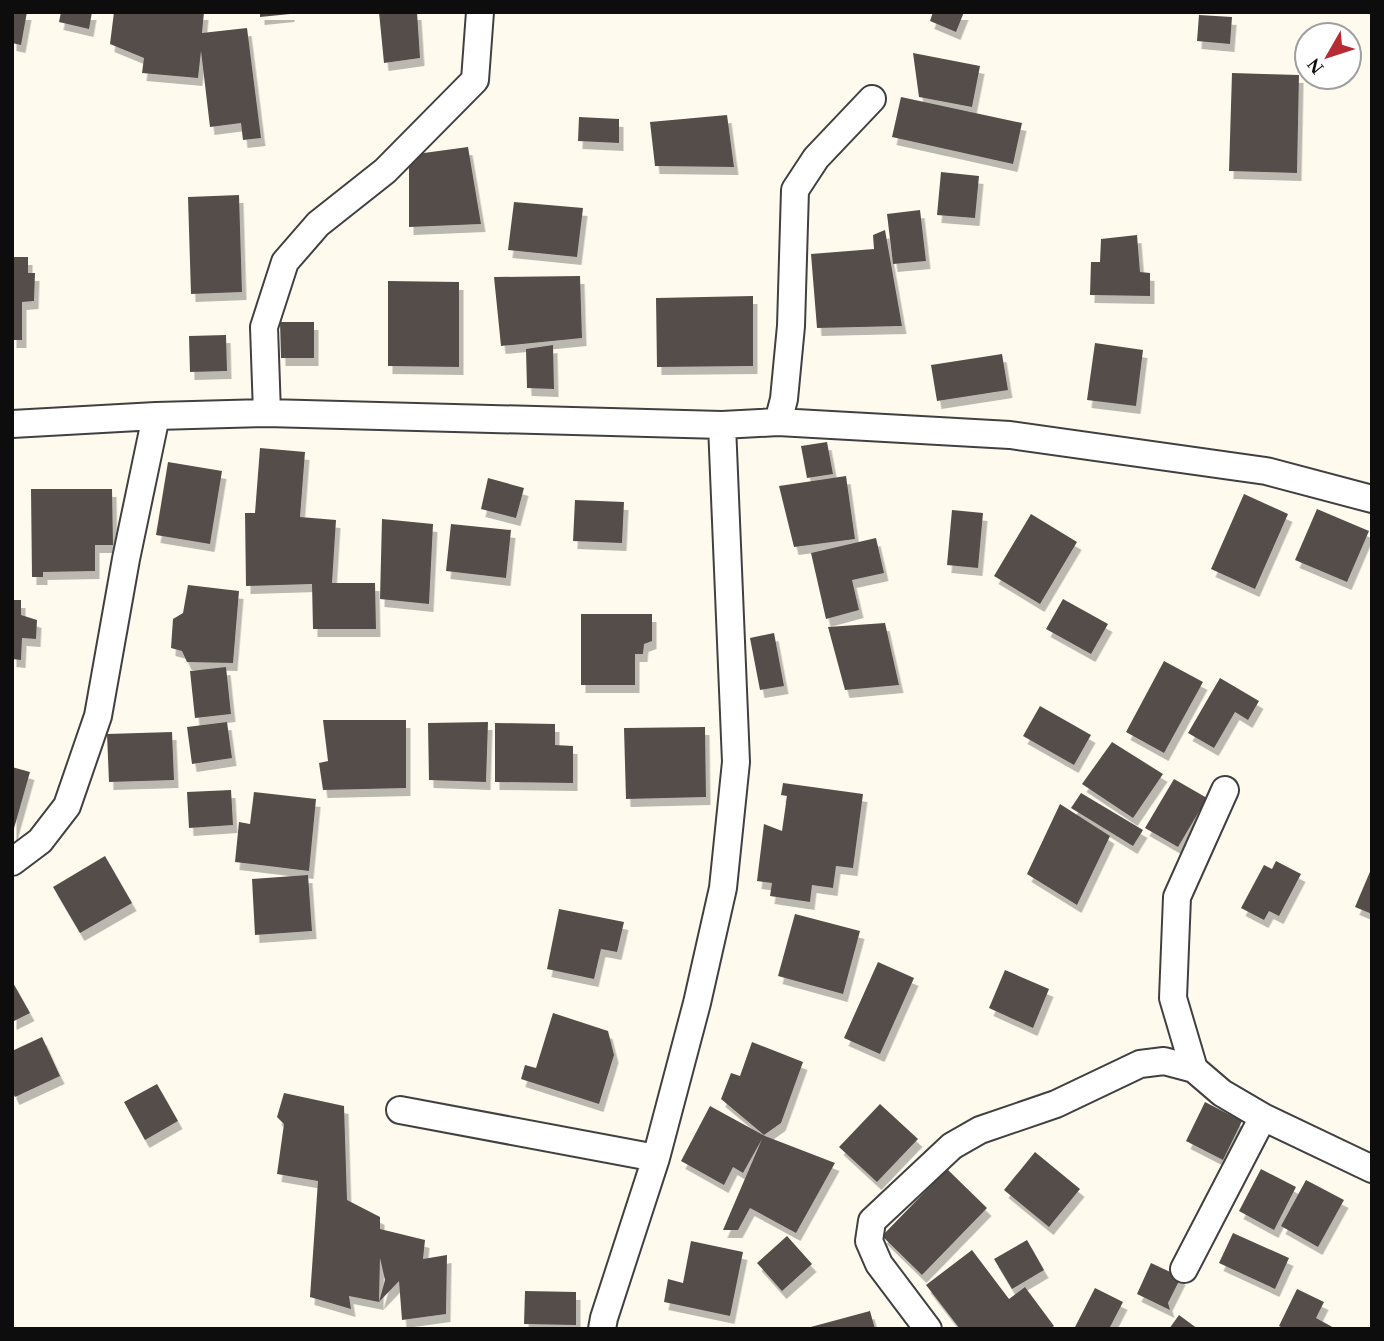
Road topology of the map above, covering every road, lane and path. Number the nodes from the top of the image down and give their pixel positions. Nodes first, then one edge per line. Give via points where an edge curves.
1 (480, 12) edge
2 (872, 99) dead end
3 (267, 413) junction
4 (156, 416) junction
5 (778, 422) junction
6 (12, 424) edge
7 (722, 425) junction
8 (1372, 499) edge
9 (1225, 790) dead end
10 (12, 862) edge
11 (1194, 1069) junction
12 (400, 1110) dead end
13 (1263, 1117) junction
14 (656, 1158) junction
15 (1372, 1169) edge
16 (1184, 1269) dead end
17 (602, 1329) edge
18 (928, 1329) edge

1 - 3 street via 475,80 386,171 318,224 285,262 264,327
2 - 5 street via 816,158 795,190 791,326
3 - 4 street
3 - 7 street
4 - 6 street
4 - 10 street via 98,716 67,806 40,841
5 - 7 street
5 - 8 street via 1010,435 1266,471
7 - 14 street via 736,762 723,888
9 - 11 street via 1177,897 1173,998
11 - 13 street via 1222,1093
11 - 18 street via 1164,1061 1140,1064 1056,1104 979,1130 952,1146 872,1221 869,1241 878,1264
12 - 14 street
13 - 15 street
13 - 16 street
14 - 17 street

